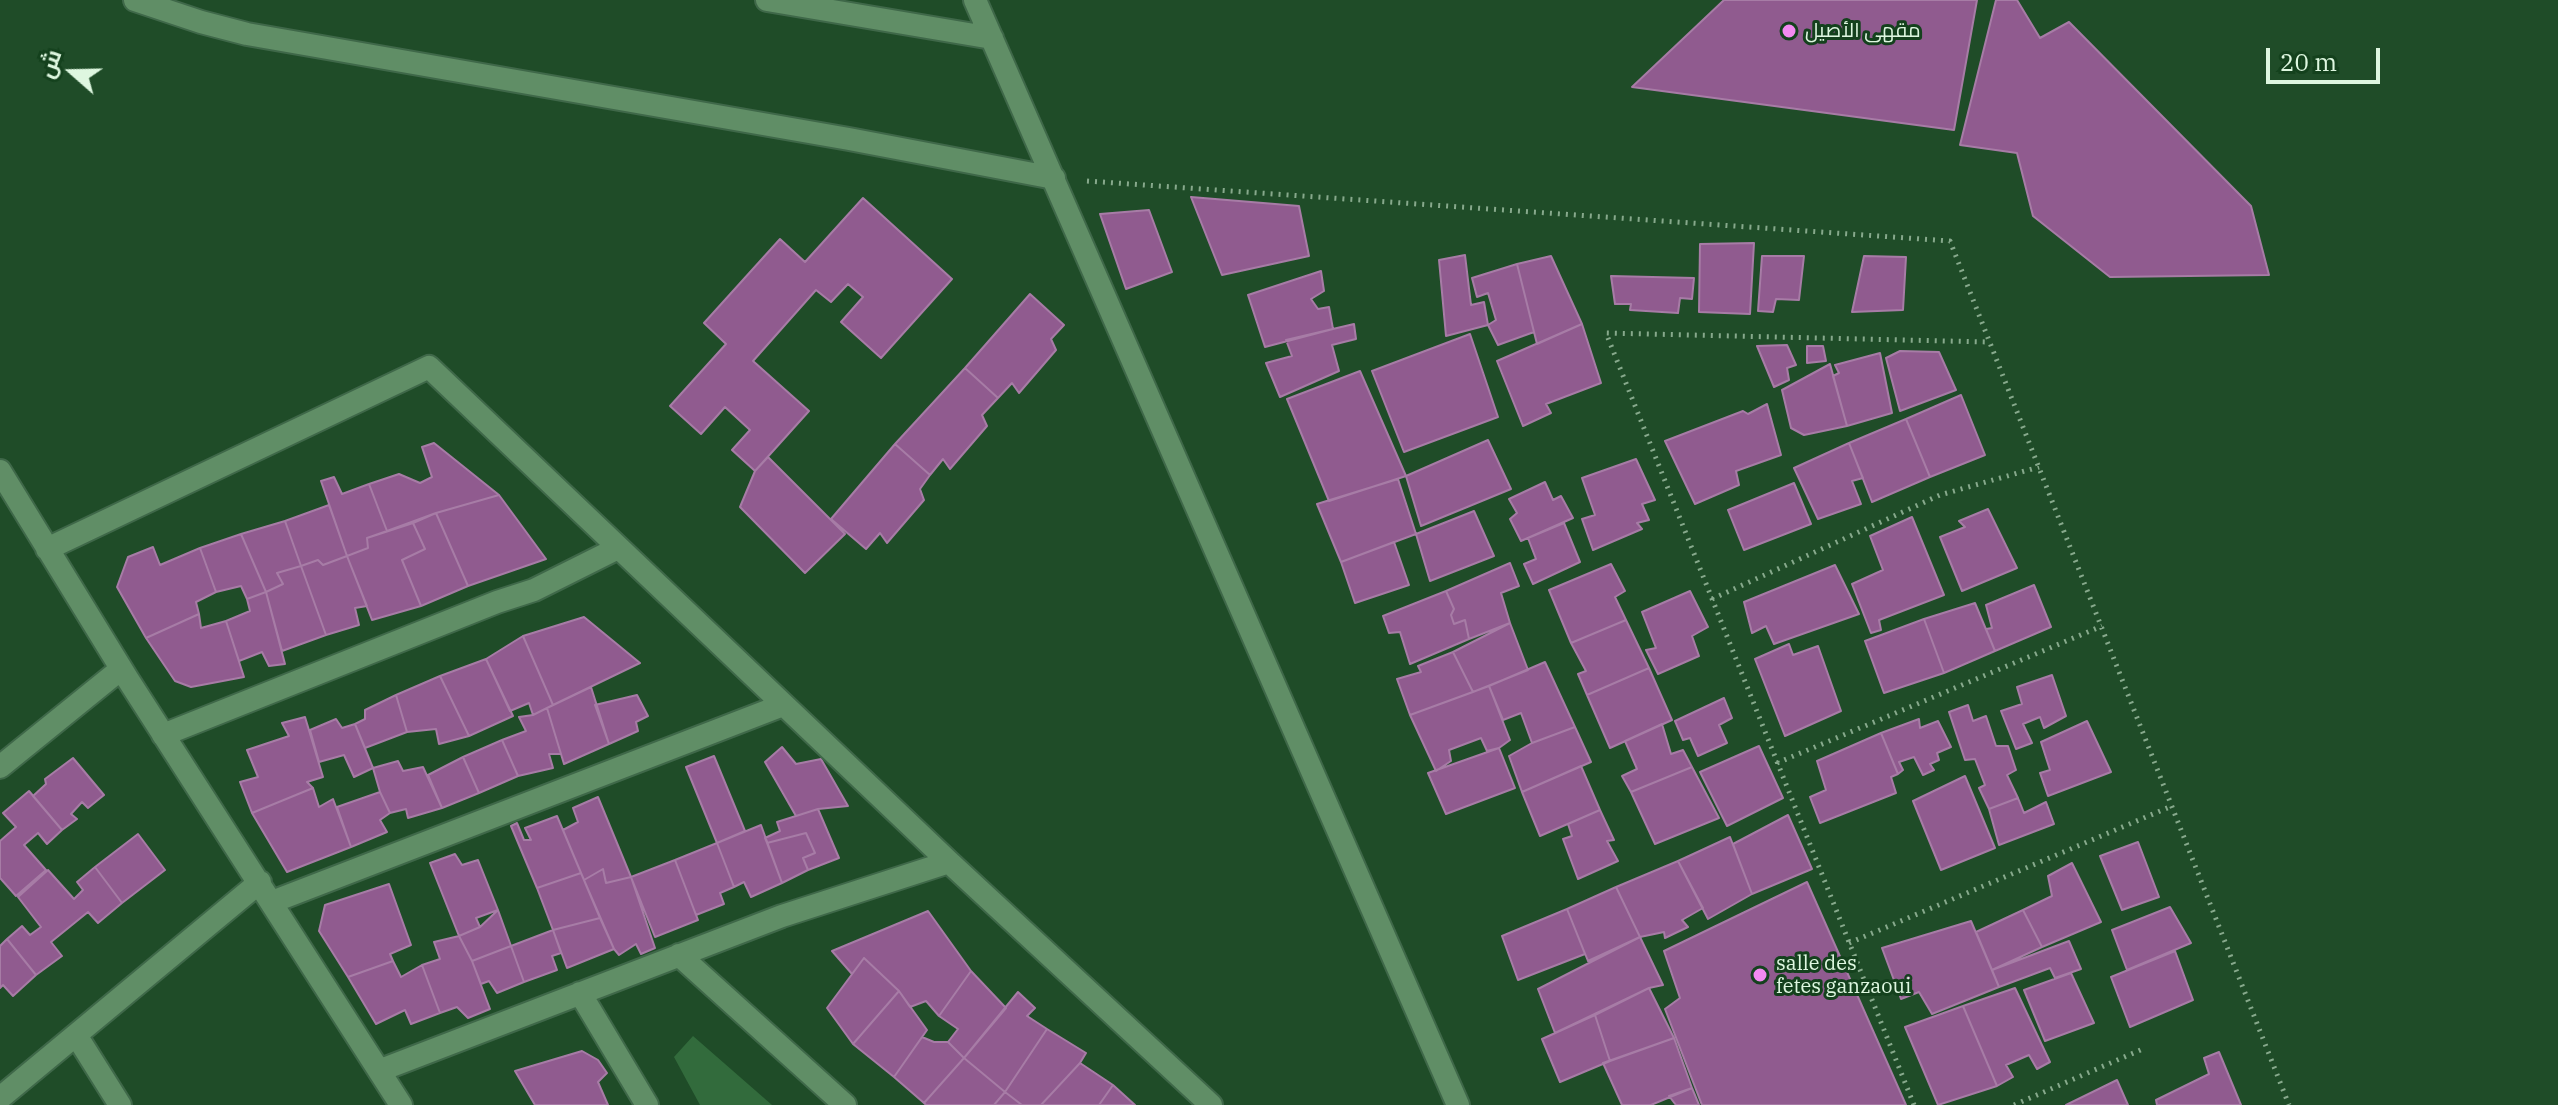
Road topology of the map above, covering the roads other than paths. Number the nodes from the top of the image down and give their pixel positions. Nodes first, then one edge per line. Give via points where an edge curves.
1 (135, 0) edge
2 (767, 0) edge
3 (975, 0) edge
4 (992, 38) junction
5 (1054, 178) junction
6 (0, 471) edge
7 (618, 548) junction
8 (47, 549) junction
9 (121, 669) junction
10 (783, 705) junction
11 (163, 735) junction
12 (0, 767) edge
13 (949, 862) junction
14 (260, 882) junction
15 (272, 902) junction
16 (679, 955) junction
17 (580, 993) junction
18 (76, 1035) junction
19 (381, 1070) junction
20 (0, 1098) edge
21 (120, 1105) edge
22 (401, 1105) edge
23 (647, 1105) edge
24 (845, 1105) edge
25 (1211, 1105) edge
26 (1458, 1105) edge

1 - 5 street via 247,34
2 - 4 street
3 - 4 street
4 - 5 street
5 - 26 street
6 - 8 street
7 - 8 street via 429,367
7 - 10 street
7 - 11 street via 534,590
8 - 9 street
9 - 11 street
9 - 12 street
10 - 13 street
10 - 15 street
11 - 14 street
13 - 16 street
13 - 25 street
14 - 15 street
14 - 18 street
15 - 19 street
16 - 17 street
16 - 24 street
17 - 19 street
17 - 23 street
18 - 20 street
18 - 21 street
19 - 22 street

